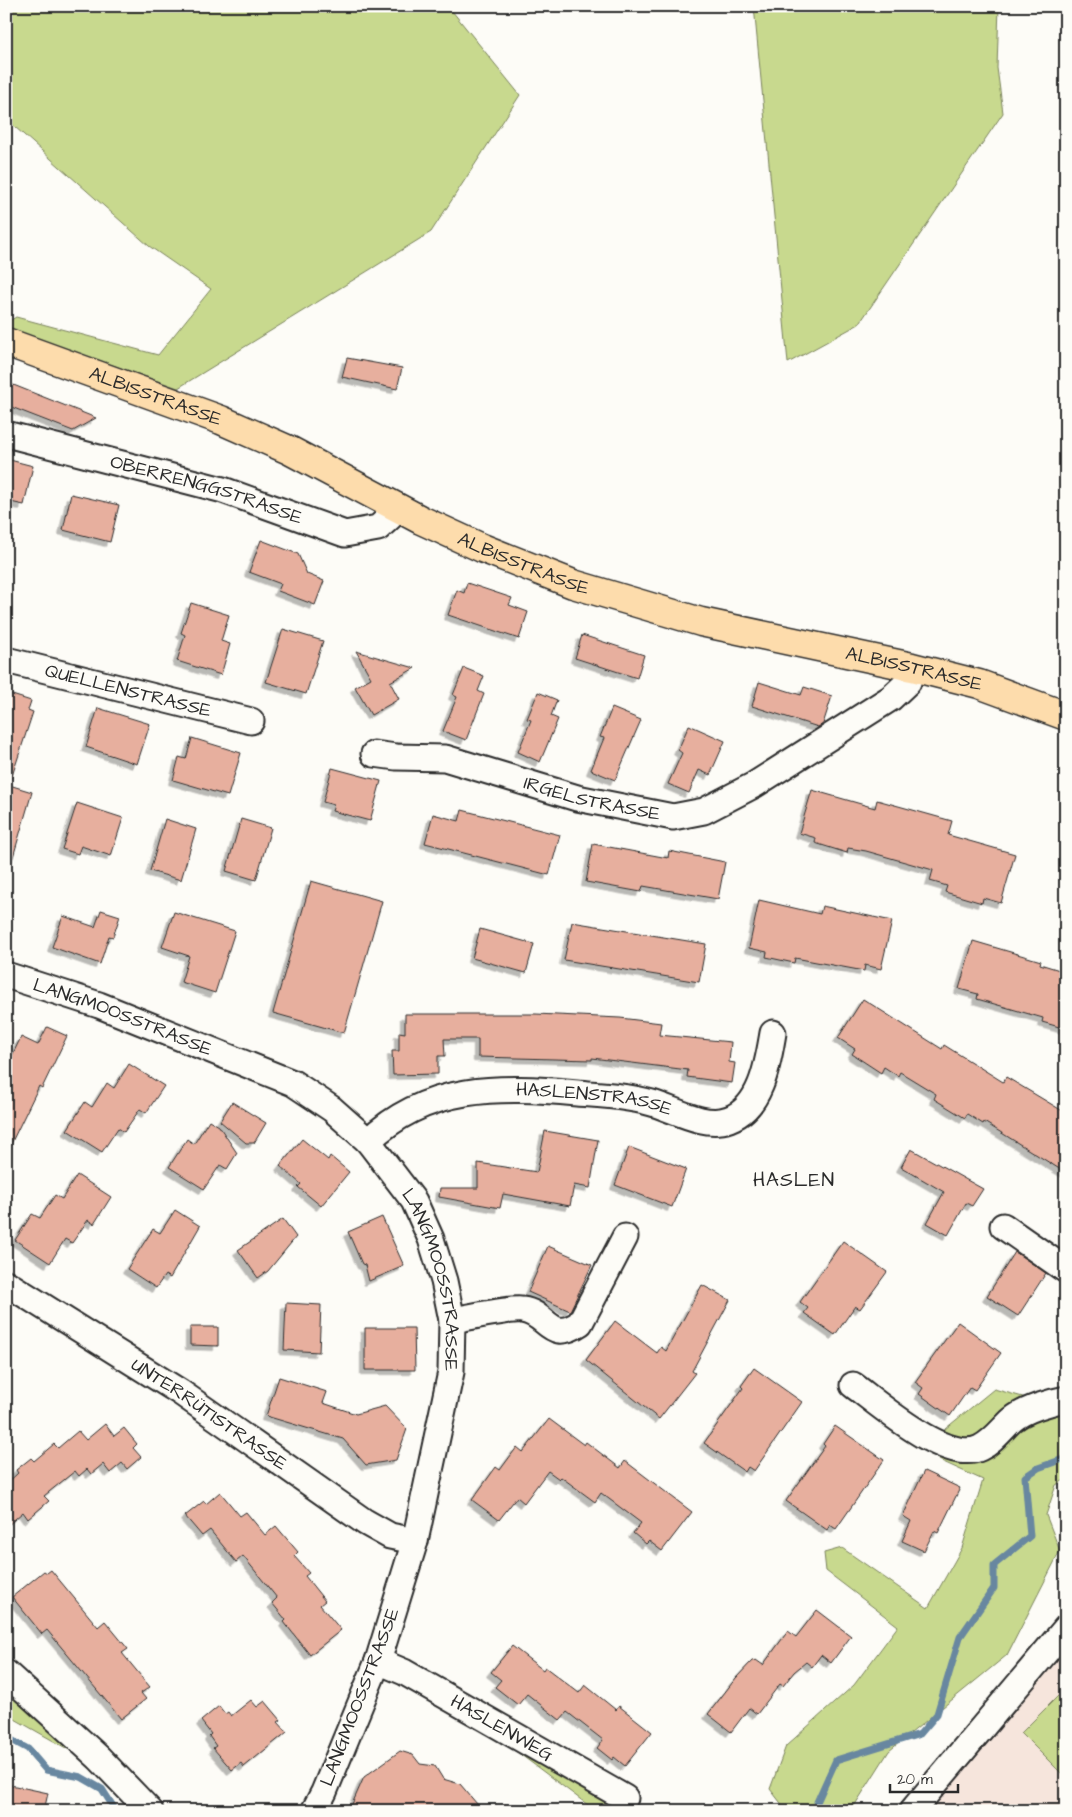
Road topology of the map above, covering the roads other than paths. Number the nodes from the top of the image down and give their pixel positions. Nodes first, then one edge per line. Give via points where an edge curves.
1 (6, 342) edge
2 (6, 434) edge
3 (395, 507) junction
4 (6, 660) edge
5 (912, 667) junction
6 (1066, 716) edge
7 (251, 721) dead end
8 (374, 754) dead end
9 (6, 975) edge
10 (773, 1033) dead end
11 (368, 1141) junction
12 (1003, 1226) dead end
13 (624, 1237) dead end
14 (1066, 1270) edge
15 (6, 1284) edge
16 (452, 1320) junction
17 (853, 1385) dead end
18 (1066, 1399) edge
19 (415, 1541) junction
20 (1066, 1628) edge
21 (378, 1660) junction
22 (6, 1673) edge
23 (625, 1798) dead end
24 (150, 1811) edge
25 (314, 1811) edge
26 (912, 1811) edge

1 - 3 main road, ALBISSTRASSE via 221,420 289,450
2 - 3 street, OBERRENGGSTRASSE via 223,490 345,534 378,528
3 - 5 main road, ALBISSTRASSE via 482,548 573,584 641,606 737,631
4 - 7 street, QUELLENSTRASSE
5 - 6 main road, ALBISSTRASSE via 980,684
5 - 8 street, IRGELSTRASSE via 908,682 891,698 768,776 704,812 673,817 577,798 445,758
9 - 11 street, LANGMOOSSTRASSE via 99,1005 281,1077 332,1109
10 - 11 street, HASLENSTRASSE via 766,1070 749,1107 729,1119 708,1122 651,1102 620,1097 530,1089 471,1092 428,1102 403,1113
11 - 16 street, LANGMOOSSTRASSE via 414,1201 444,1280
12 - 14 street
13 - 16 street via 580,1324 569,1330 556,1331 522,1310
15 - 19 street, UNTERRÜTISTRASSE via 180,1392 365,1522 390,1536
16 - 19 street, LANGMOOSSTRASSE via 451,1372
17 - 18 street via 924,1436 959,1451 980,1449 1014,1418
19 - 21 street, LANGMOOSSTRASSE
20 - 26 street
21 - 23 street, HASLENWEG
21 - 25 street, LANGMOOSSTRASSE
22 - 24 street via 99,1758

